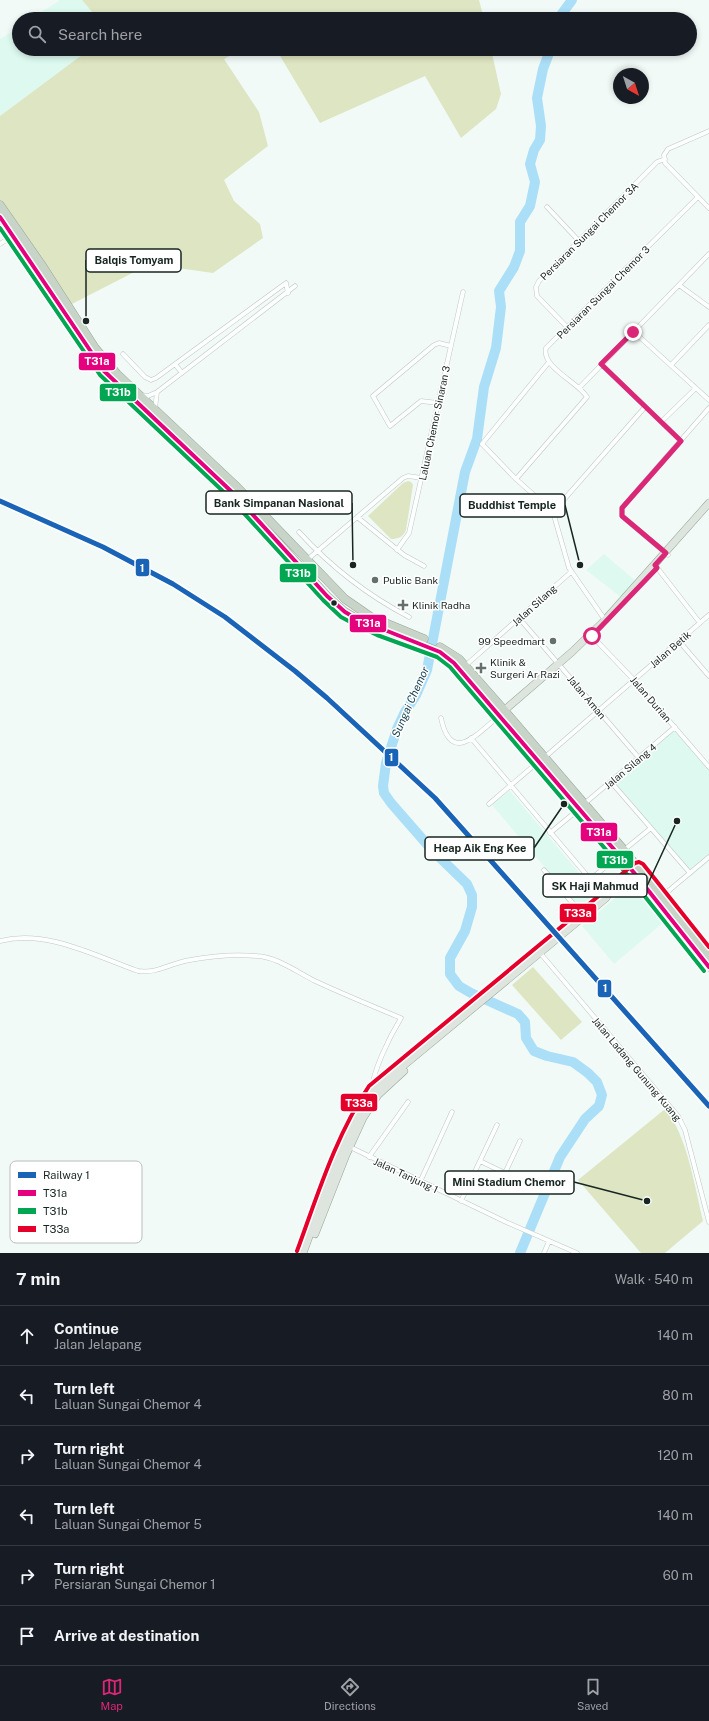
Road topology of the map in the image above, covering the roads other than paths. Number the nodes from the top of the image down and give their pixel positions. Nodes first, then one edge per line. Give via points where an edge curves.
1 (709, 131) edge
2 (664, 157) junction
3 (698, 197) junction
4 (0, 205) edge
5 (547, 207) dead end
6 (709, 208) edge
7 (0, 217) edge
8 (16, 234) junction
9 (579, 241) junction
10 (0, 244) edge
11 (709, 254) edge
12 (678, 285) junction
13 (295, 286) dead end
14 (463, 292) dead end
15 (288, 293) junction
16 (709, 307) edge
17 (709, 326) edge
18 (567, 327) junction
19 (633, 332) junction
20 (451, 346) junction
21 (123, 354) dead end
22 (549, 362) junction
23 (175, 364) junction
24 (601, 364) junction
25 (670, 365) junction
26 (182, 373) junction
27 (579, 388) junction
28 (696, 388) junction
29 (157, 392) junction
30 (137, 393) junction
31 (709, 400) edge
32 (438, 403) junction
33 (645, 407) junction
34 (709, 408) edge
35 (155, 411) junction
36 (661, 422) junction
37 (681, 441) junction
38 (422, 478) junction
39 (516, 479) junction
40 (709, 503) edge
41 (709, 508) edge
42 (553, 512) junction
43 (358, 517) junction
44 (299, 532) dead end
45 (284, 548) junction
46 (398, 550) junction
47 (317, 552) junction
48 (667, 554) junction
49 (307, 560) junction
50 (424, 566) dead end
51 (656, 566) junction
52 (571, 572) junction
53 (339, 607) junction
54 (709, 615) edge
55 (409, 617) dead end
56 (519, 618) junction
57 (605, 620) junction
58 (700, 623) junction
59 (591, 635) junction
60 (421, 641) junction
61 (679, 641) junction
62 (560, 665) junction
63 (462, 668) junction
64 (709, 676) edge
65 (633, 681) junction
66 (599, 711) junction
67 (503, 713) junction
68 (441, 718) dead end
69 (675, 727) junction
70 (471, 738) junction
71 (639, 758) junction
72 (541, 759) junction
73 (709, 767) edge
74 (611, 782) junction
75 (510, 786) junction
76 (489, 804) dead end
77 (582, 806) junction
78 (651, 828) junction
79 (550, 833) junction
80 (622, 853) junction
81 (709, 857) edge
82 (544, 870) dead end
83 (637, 872) junction
84 (690, 873) junction
85 (590, 880) junction
86 (621, 888) junction
87 (605, 896) junction
88 (658, 899) junction
89 (0, 941) edge
90 (541, 954) junction
91 (709, 957) edge
92 (709, 967) edge
93 (444, 1034) junction
94 (371, 1095) junction
95 (408, 1102) dead end
96 (452, 1112) dead end
97 (497, 1125) dead end
98 (350, 1133) junction
99 (520, 1141) dead end
100 (349, 1147) junction
101 (369, 1157) junction
102 (480, 1161) junction
103 (337, 1162) junction
104 (420, 1182) junction
105 (461, 1201) junction
106 (709, 1222) edge
107 (549, 1241) junction
108 (303, 1253) edge
109 (307, 1253) edge
110 (544, 1253) edge
111 (577, 1253) edge

1 - 2 street, Persiaran Sungai Chemor 3A via 668,149
2 - 3 street via 665,163
2 - 9 street, Persiaran Sungai Chemor 3A
3 - 6 street
3 - 18 street, Persiaran Sungai Chemor 3
4 - 8 highway
5 - 9 street
7 - 8 highway
8 - 10 street
8 - 30 highway via 95,348
8 - 45 highway via 104,371 228,488
9 - 18 street, Persiaran Sungai Chemor 3A via 536,287 537,296
11 - 12 street
12 - 16 street
12 - 19 street
13 - 15 street
14 - 20 street, Laluan Chemor Sinaran 3
15 - 23 street via 286,283
15 - 26 street
17 - 25 street
18 - 22 street, Persiaran Sungai Chemor 3 via 546,348 545,354
19 - 24 street
19 - 25 street
20 - 32 street, Laluan Chemor Sinaran 3
20 - 32 street via 439,343 434,345 373,396 390,426 421,401
21 - 23 street via 150,380
22 - 27 street
22 - 39 street via 482,444
23 - 26 street
24 - 27 street
24 - 33 street
25 - 28 street
26 - 29 street
27 - 39 street via 586,395 586,399
28 - 31 street
28 - 36 street
29 - 30 street via 148,396
29 - 35 street
30 - 35 highway
32 - 38 street, Laluan Chemor Sinaran 3
33 - 36 street
33 - 42 street
34 - 37 street
35 - 49 highway via 237,487
36 - 37 street
37 - 48 street via 621,512 622,516
38 - 43 street via 406,477
38 - 46 street, Laluan Chemor Sinaran 3 via 409,533
39 - 42 street
40 - 48 main road
41 - 48 main road
42 - 52 street
43 - 46 street
43 - 47 street
44 - 47 street
45 - 49 highway via 298,559
45 - 53 highway
46 - 50 street
47 - 49 street
47 - 55 street via 376,599
48 - 51 main road
49 - 53 highway via 310,571
49 - 60 highway via 353,606
51 - 57 main road
51 - 58 street
51 - 59 main road
52 - 56 street, Jalan Silang
52 - 57 street
53 - 60 highway via 368,625
54 - 58 street, Jalan Betik
56 - 62 street, Jalan Aman
56 - 63 street, Jalan Silang
57 - 59 main road
58 - 61 street, Jalan Betik
59 - 62 main road
59 - 65 street, Jalan Durian
60 - 63 highway via 440,650
61 - 64 street
61 - 65 street, Jalan Betik
62 - 66 street, Jalan Aman
62 - 67 main road
63 - 67 highway
65 - 66 street, Jalan Betik
65 - 69 street, Jalan Durian
66 - 71 street, Jalan Aman
66 - 72 street, Jalan Betik
67 - 70 street
67 - 72 highway
68 - 70 street via 444,730 457,744
69 - 71 street, Jalan Silang 4
69 - 73 street, Jalan Durian
70 - 75 street
71 - 74 street, Jalan Silang 4
72 - 75 street, Jalan Betik
72 - 77 highway
74 - 77 street, Jalan Silang 4
74 - 78 street
75 - 76 street, Jalan Betik
75 - 79 street
77 - 79 street, Jalan Silang 4
77 - 80 highway
78 - 80 street
78 - 84 street
79 - 85 street
80 - 83 highway
80 - 85 street
81 - 84 street
82 - 87 street via 582,914
83 - 86 main road
83 - 87 main road
83 - 88 highway
84 - 88 street
85 - 87 street
86 - 87 main road via 612,896
86 - 88 highway via 639,890
87 - 90 main road
88 - 91 highway
88 - 92 highway
89 - 94 street via 28,938 55,942 147,972 191,960 228,956 259,956 277,961 326,986 401,1018 378,1068
90 - 93 main road
90 - 106 street, Jalan Ladang Gunung Kuang via 678,1116 686,1130
93 - 94 main road via 384,1081
93 - 100 main road via 372,1102
94 - 98 main road
95 - 101 street
96 - 104 street
97 - 102 street
98 - 100 main road
98 - 103 main road
99 - 102 street via 505,1173
100 - 101 street, Jalan Tanjung 1
100 - 103 main road
100 - 109 main road
101 - 104 street, Jalan Tanjung 1
102 - 105 street
103 - 108 main road
104 - 105 street, Jalan Tanjung 1
105 - 107 street, Jalan Tanjung 1
107 - 110 street
107 - 111 street, Jalan Tanjung 1

